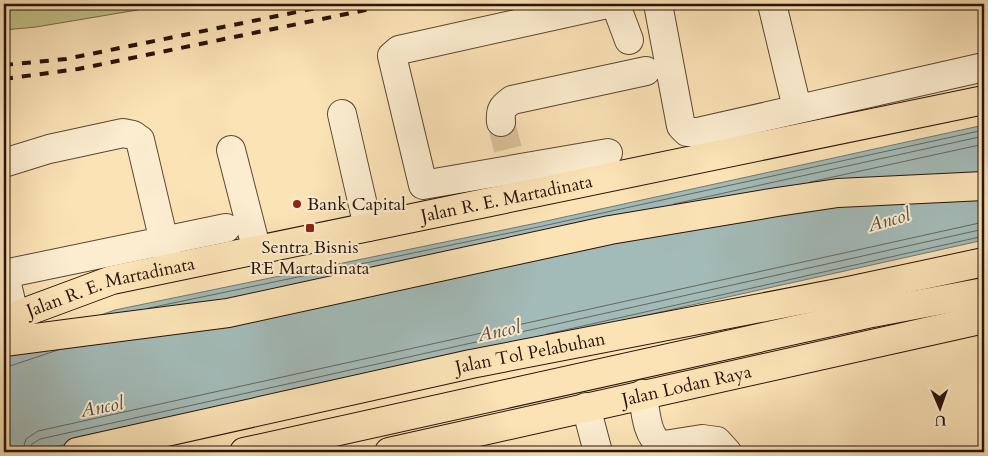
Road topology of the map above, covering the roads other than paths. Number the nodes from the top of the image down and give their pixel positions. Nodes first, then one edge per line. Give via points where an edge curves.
1 (607, 4) edge
2 (612, 4) edge
3 (658, 4) edge
4 (772, 4) edge
5 (629, 40) dead end
6 (984, 67) edge
7 (646, 71) dead end
8 (932, 79) junction
9 (984, 100) edge
10 (797, 108) junction
11 (941, 108) junction
12 (342, 114) dead end
13 (501, 122) tunnel mouth
14 (231, 150) dead end
15 (608, 153) dead end
16 (4, 163) edge
17 (558, 175) junction
18 (984, 186) edge
19 (368, 227) junction
20 (226, 228) dead end
21 (165, 241) junction
22 (257, 251) junction
23 (984, 262) edge
24 (170, 267) junction
25 (4, 273) edge
26 (984, 292) edge
27 (6, 308) edge
28 (984, 319) edge
29 (984, 332) edge
30 (4, 342) edge
31 (677, 388) junction
32 (643, 394) junction
33 (586, 407) junction
34 (461, 444) edge
35 (400, 451) edge
36 (77, 452) edge
37 (244, 452) edge
38 (598, 452) edge
39 (727, 452) edge

1 - 17 lane via 399,50 392,56 423,185 512,166
2 - 5 lane via 617,8
3 - 10 lane via 681,126 687,132
4 - 10 lane
6 - 8 lane
7 - 13 lane via 512,100 503,106
8 - 10 lane
8 - 11 lane
9 - 11 highway, Jalan R. E. Martadinata
11 - 17 highway, Jalan R. E. Martadinata
12 - 19 lane
14 - 22 lane
15 - 17 lane
16 - 21 lane via 49,149 124,133 133,135 140,140
17 - 19 highway, Jalan R. E. Martadinata
18 - 30 highway via 838,193 777,202 610,230 228,313
19 - 22 highway, Jalan R. E. Martadinata
20 - 21 lane
21 - 24 lane
21 - 25 lane
22 - 24 highway, Jalan R. E. Martadinata
23 - 36 highway, Jalan Tol Pelabuhan via 471,364
24 - 27 highway, Jalan R. E. Martadinata
25 - 27 lane
26 - 37 highway, Jalan Tol Pelabuhan via 866,314
28 - 31 highway, Jalan Lodan Raya
29 - 31 highway via 743,379
31 - 32 highway, Jalan Lodan Raya
32 - 33 highway, Jalan Lodan Raya
32 - 39 lane via 647,421 659,444 702,439 717,441
33 - 34 highway, Jalan Lodan Raya
33 - 38 lane
34 - 35 highway, Jalan Lodan Raya

